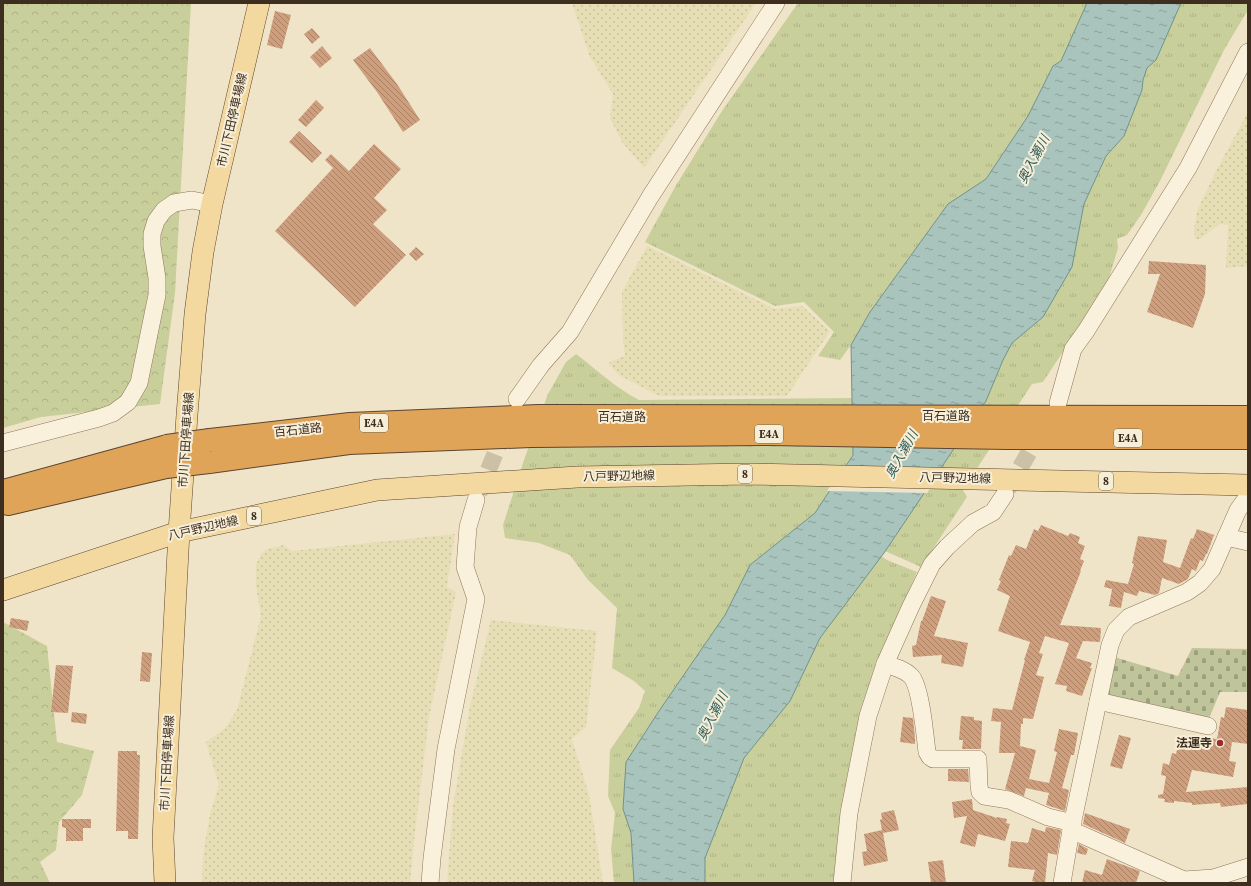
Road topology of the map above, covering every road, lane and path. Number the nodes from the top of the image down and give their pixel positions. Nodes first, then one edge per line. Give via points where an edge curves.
1 (259, 3) edge
2 (776, 3) edge
3 (1248, 52) edge
4 (212, 204) junction
5 (517, 399) dead end
6 (1058, 403) dead end
7 (1248, 417) edge
8 (535, 426) junction
9 (1248, 438) edge
10 (3, 443) edge
11 (167, 457) junction
12 (1243, 489) edge
13 (3, 491) edge
14 (1005, 494) tunnel mouth
15 (476, 500) tunnel mouth
16 (3, 506) edge
17 (179, 532) junction
18 (1226, 537) junction
19 (1248, 542) edge
20 (3, 590) edge
21 (885, 664) junction
22 (1098, 701) junction
23 (1208, 726) dead end
24 (1072, 826) junction
25 (1248, 867) edge
26 (1184, 882) edge
27 (165, 883) edge
28 (430, 883) edge
29 (842, 883) edge
30 (1062, 883) edge

1 - 4 main road, 市川下田停車場線
2 - 5 street via 650,197 570,332 541,365
3 - 6 street via 1188,168 1073,349
4 - 10 street via 192,200 174,203 164,210 156,221 152,246 157,296 139,383 128,402 113,413 99,418
4 - 17 main road, 市川下田停車場線 via 195,314
7 - 8 highway, 百石道路 / E4A via 1014,416
8 - 9 highway, 百石道路 / E4A via 769,434 1007,438
8 - 11 highway, 百石道路 / E4A, bridge via 349,443 209,462
8 - 11 highway, 百石道路 / E4A, bridge via 350,424 210,440
11 - 13 highway, 百石道路 / E4A
11 - 16 highway, 百石道路 / E4A
12 - 17 main road, 八戸野辺地線 / 8 via 978,478 748,474 577,477 377,490
12 - 18 street via 1238,510
14 - 21 street via 993,512 973,523 932,564
15 - 28 street via 468,527 465,567 476,599 446,749
17 - 20 main road, 八戸野辺地線 / 8
17 - 27 main road, 市川下田停車場線 via 163,838
18 - 19 street
18 - 22 street via 1212,569 1200,583 1187,592 1129,617 1116,630 1110,645
21 - 24 street via 904,670 915,681 930,757 978,759 979,786 984,796 1009,800
21 - 29 street via 868,716 849,812
22 - 23 street
22 - 24 street
24 - 26 street
24 - 30 street
25 - 26 street via 1213,878

